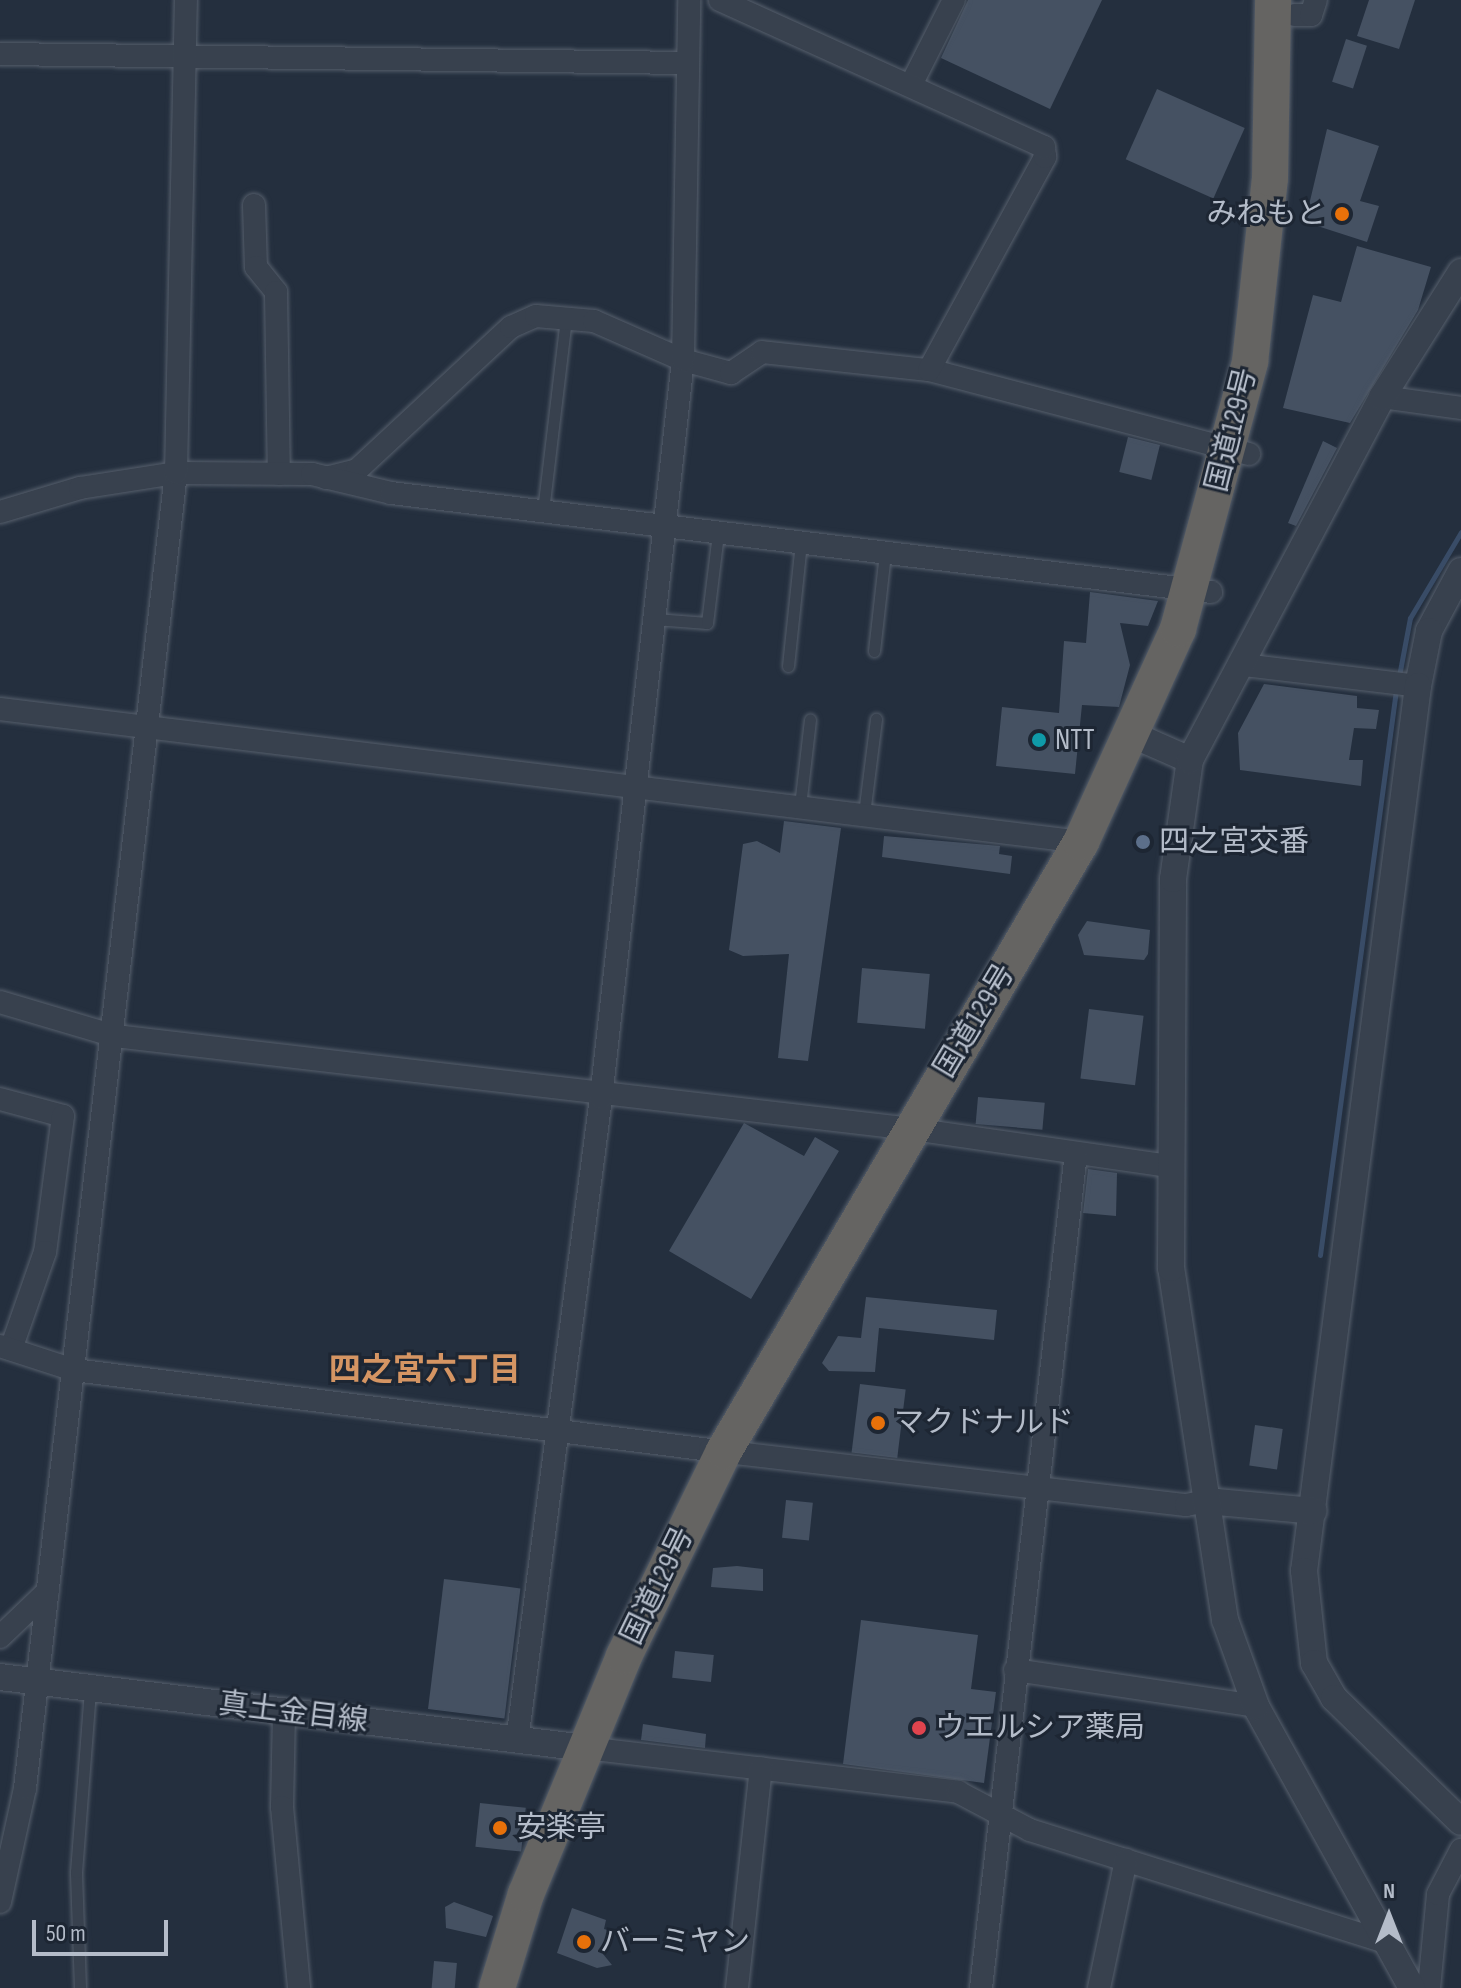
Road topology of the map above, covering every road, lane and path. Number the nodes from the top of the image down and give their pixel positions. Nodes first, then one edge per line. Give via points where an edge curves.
1 (186, 0) edge
2 (689, 0) edge
3 (720, 0) edge
4 (954, 0) edge
5 (1295, 4) edge
6 (0, 54) edge
7 (185, 57) junction
8 (687, 63) junction
9 (911, 85) junction
10 (254, 205) dead end
11 (1461, 273) edge
12 (567, 315) junction
13 (683, 360) junction
14 (929, 370) junction
15 (1382, 397) junction
16 (1461, 408) edge
17 (1240, 451) junction
18 (176, 473) junction
19 (279, 474) junction
20 (326, 478) junction
21 (543, 511) junction
22 (0, 512) edge
23 (666, 526) junction
24 (718, 533) junction
25 (801, 543) junction
26 (885, 553) junction
27 (1461, 571) edge
28 (1200, 591) junction
29 (655, 619) junction
30 (874, 651) dead end
31 (1243, 665) junction
32 (788, 666) dead end
33 (1418, 686) junction
34 (0, 709) edge
35 (876, 719) dead end
36 (810, 720) dead end
37 (146, 728) junction
38 (1143, 739) junction
39 (1190, 760) junction
40 (635, 785) junction
41 (800, 806) junction
42 (864, 814) junction
43 (1081, 842) junction
44 (0, 1002) edge
45 (115, 1036) junction
46 (601, 1098) junction
47 (0, 1099) edge
48 (922, 1130) junction
49 (1076, 1153) junction
50 (1168, 1166) junction
51 (6, 1348) edge
52 (74, 1370) junction
53 (558, 1432) junction
54 (735, 1452) junction
55 (1037, 1487) junction
56 (1206, 1501) junction
57 (1314, 1511) junction
58 (48, 1591) junction
59 (4, 1626) edge
60 (1015, 1670) junction
61 (0, 1677) edge
62 (37, 1682) junction
63 (90, 1689) junction
64 (1256, 1706) junction
65 (284, 1712) junction
66 (517, 1741) junction
67 (596, 1749) junction
68 (761, 1768) junction
69 (998, 1809) junction
70 (1461, 1822) edge
71 (1461, 1850) edge
72 (1126, 1860) junction
73 (0, 1902) edge
74 (1391, 1944) junction
75 (80, 1988) edge
76 (299, 1988) edge
77 (497, 1988) edge
78 (520, 1988) edge
79 (737, 1988) edge
80 (981, 1988) edge
81 (1099, 1988) edge
82 (1412, 1988) edge
83 (1429, 1988) edge

1 - 7 street
2 - 8 street
3 - 9 street
4 - 9 street
5 - 17 highway, 国道129号 via 1281,286
6 - 7 street
7 - 8 street
7 - 18 street
8 - 13 street
9 - 14 street via 1044,147 1045,157
10 - 19 street via 256,267 276,292
11 - 15 street
12 - 13 street
12 - 20 street via 536,316 511,327 357,470
12 - 21 lane
13 - 14 street via 731,373 762,352
13 - 23 street
14 - 17 street
15 - 16 street
15 - 31 street
17 - 28 highway, 国道129号
18 - 19 street
18 - 22 street via 80,488
18 - 37 street
19 - 20 street
20 - 21 street
21 - 23 street
23 - 24 street
23 - 29 street
24 - 25 street
24 - 29 lane via 707,623
25 - 26 street
25 - 32 lane
26 - 28 street
26 - 30 lane
27 - 33 street via 1429,631
28 - 38 highway, 国道129号
29 - 40 street
31 - 33 street
31 - 39 street
33 - 57 street
34 - 37 street
35 - 42 lane
36 - 41 lane
37 - 40 street
37 - 45 street
38 - 39 street
38 - 43 highway, 国道129号
38 - 48 highway, 国道129号 via 1105,848
39 - 50 street via 1173,879
40 - 41 street
40 - 46 street
41 - 42 street
42 - 43 street
43 - 48 highway, 国道129号
44 - 45 street
45 - 46 street
45 - 52 street
46 - 48 street
46 - 53 street
47 - 51 street via 63,1116 45,1252
48 - 49 street
48 - 54 highway, 国道129号
49 - 50 street
49 - 55 street
50 - 56 street via 1171,1268
51 - 52 street
52 - 53 street
52 - 58 street
53 - 54 street
53 - 66 street
54 - 55 street
54 - 67 highway, 国道129号
55 - 56 street via 1186,1505
55 - 60 street
56 - 57 street
56 - 64 street via 1225,1620
57 - 70 street via 1304,1571 1314,1663 1363,1732
58 - 59 street
58 - 62 street
60 - 64 street
60 - 69 street
61 - 62 street, 真土金目線
62 - 63 street, 真土金目線
62 - 73 street via 25,1788
63 - 65 street, 真土金目線
63 - 75 lane via 76,1872
64 - 74 street
65 - 66 street, 真土金目線
65 - 76 street via 282,1807
66 - 67 street, 真土金目線
67 - 68 street
67 - 77 highway, 国道129号 via 526,1894
67 - 78 highway, 国道129号
68 - 69 street via 958,1792
68 - 79 street
69 - 72 street via 1030,1830
69 - 80 street
71 - 83 street via 1438,1894
72 - 74 street
72 - 81 street
74 - 82 street

